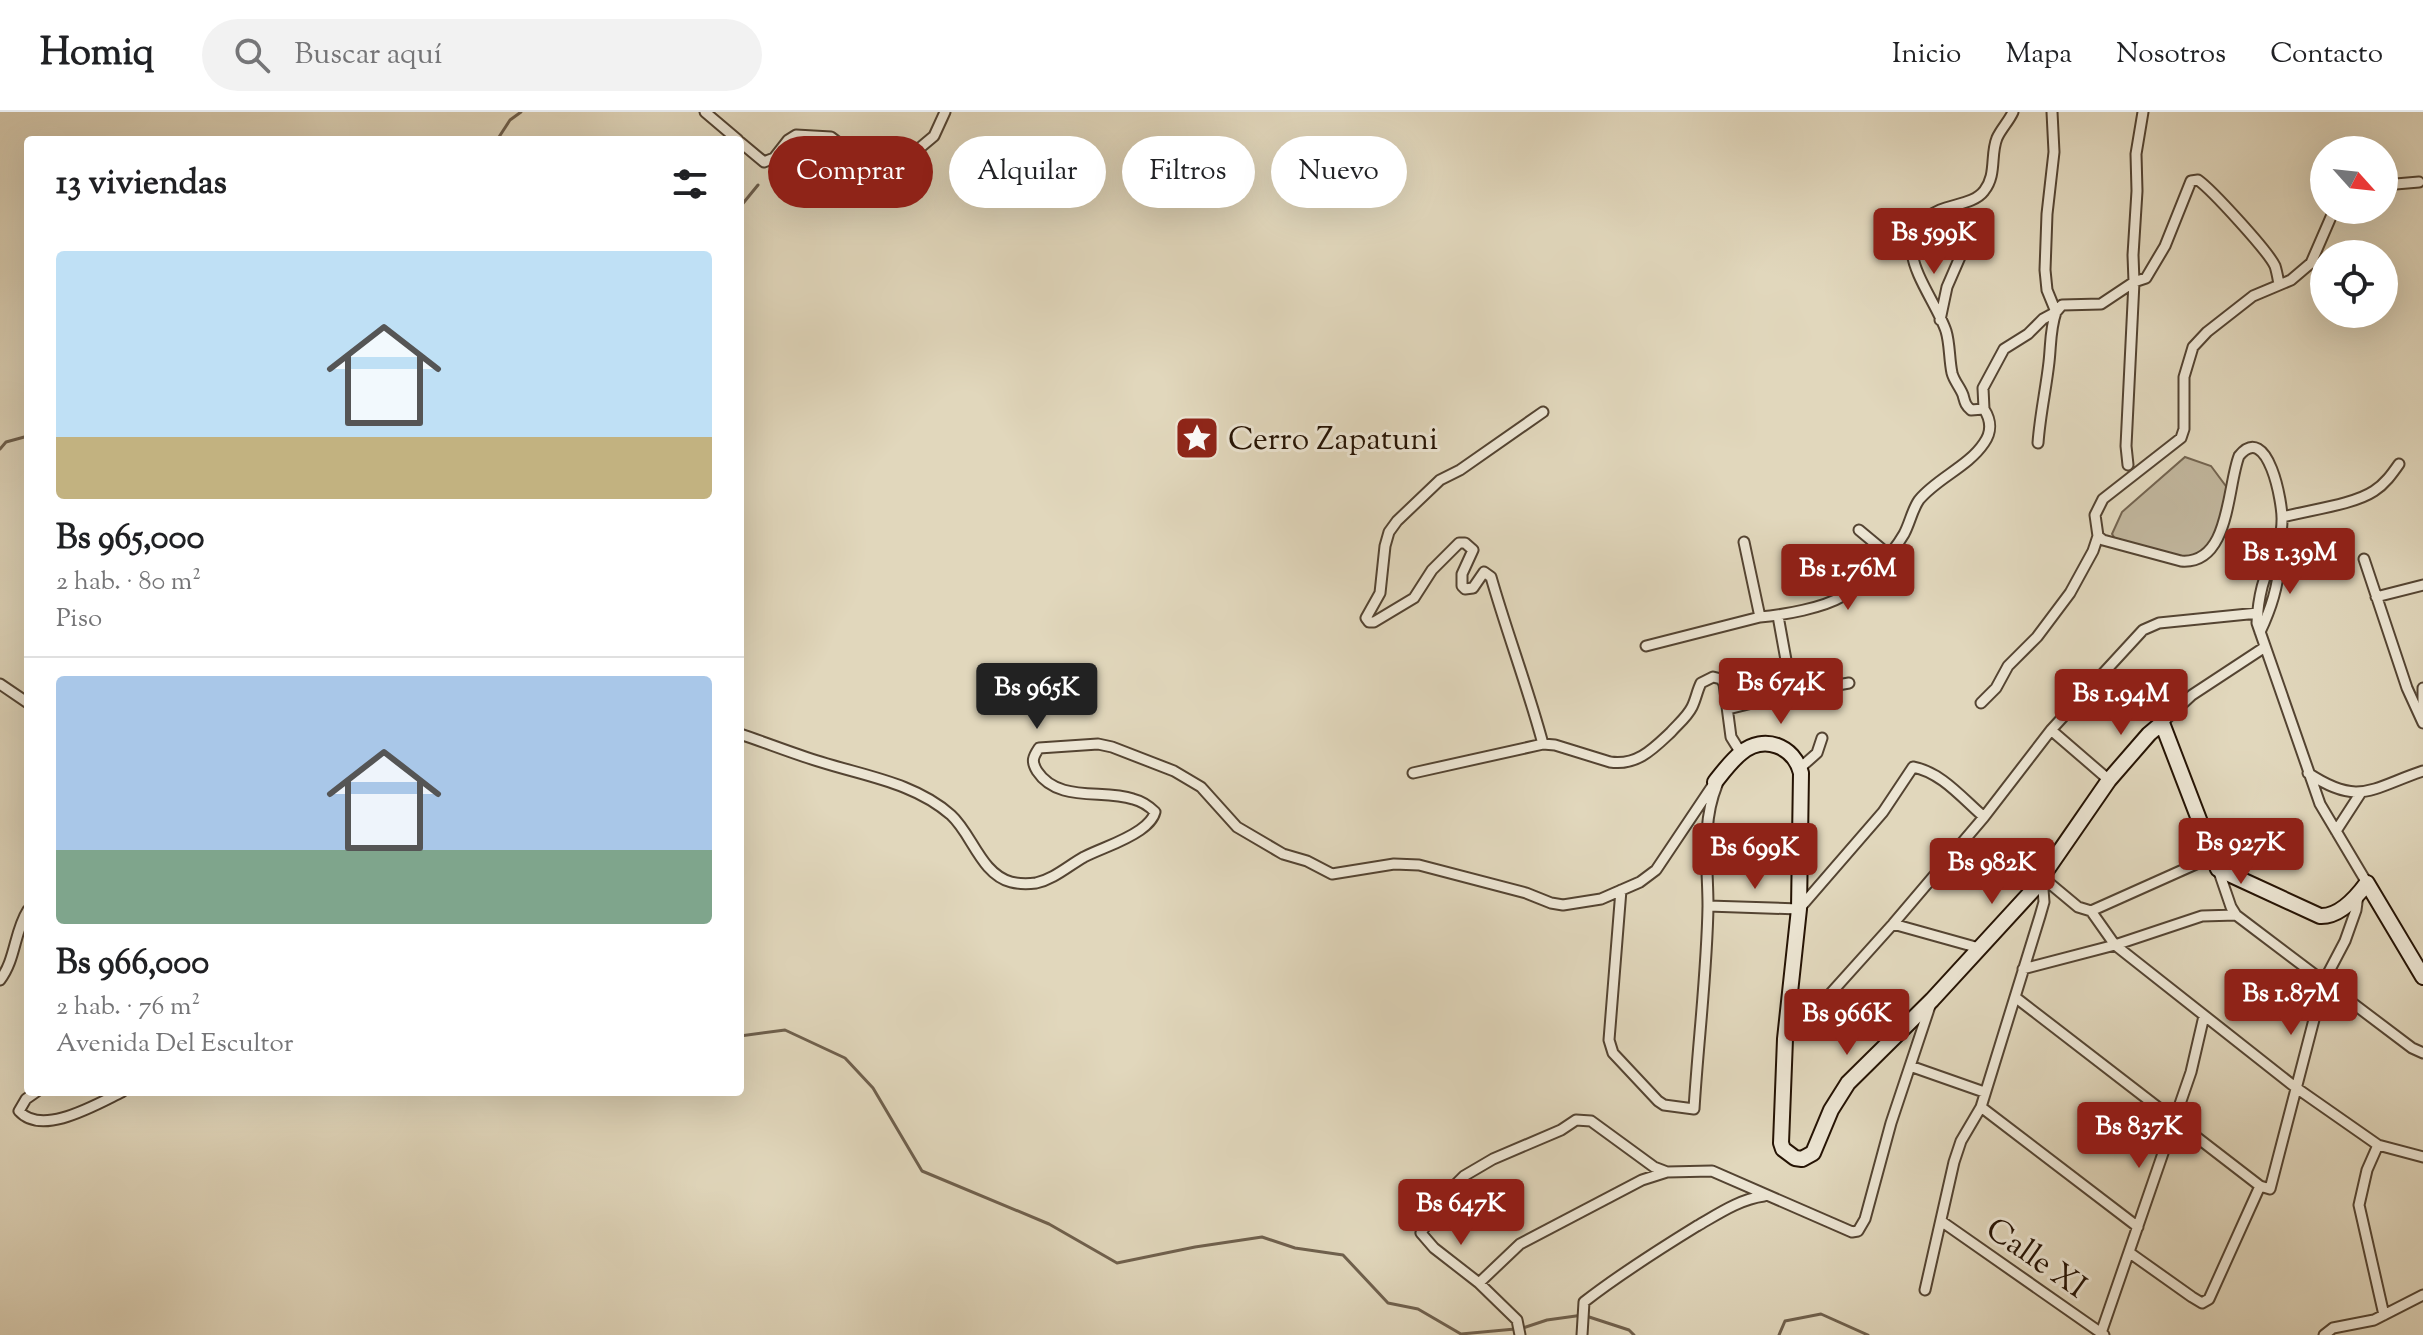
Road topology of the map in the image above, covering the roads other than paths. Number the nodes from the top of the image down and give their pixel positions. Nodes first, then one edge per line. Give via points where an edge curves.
1 (705, 112) edge
2 (945, 112) edge
3 (2013, 112) edge
4 (2052, 112) edge
5 (2143, 112) edge
6 (733, 136) edge
7 (744, 145) edge
8 (2419, 182) dead end
9 (2398, 184) edge
10 (2328, 224) edge
11 (1967, 241) dead end
12 (2134, 282) junction
13 (2279, 284) junction
14 (2056, 312) junction
15 (1940, 320) junction
16 (1984, 409) junction
17 (1543, 412) dead end
18 (2038, 443) dead end
19 (2399, 464) dead end
20 (2128, 465) dead end
21 (2283, 517) junction
22 (1859, 530) dead end
23 (2098, 536) junction
24 (1744, 542) dead end
25 (2278, 554) junction
26 (1889, 555) junction
27 (2364, 559) dead end
28 (2423, 585) edge
29 (2376, 597) junction
30 (2258, 613) junction
31 (1778, 616) junction
32 (1760, 617) junction
33 (2260, 632) junction
34 (1646, 646) dead end
35 (2265, 647) junction
36 (1849, 683) dead end
37 (0, 684) edge
38 (2423, 688) edge
39 (1792, 693) junction
40 (24, 700) edge
41 (1981, 703) dead end
42 (1728, 709) junction
43 (2423, 716) edge
44 (2162, 723) junction
45 (2423, 723) edge
46 (2051, 730) junction
47 (744, 735) edge
48 (1822, 738) dead end
49 (1543, 744) junction
50 (1741, 753) junction
51 (1800, 768) junction
52 (1413, 773) dead end
53 (2308, 773) junction
54 (2422, 774) edge
55 (1719, 777) junction
56 (2109, 780) junction
57 (2360, 794) junction
58 (1984, 817) junction
59 (2336, 831) junction
60 (2216, 863) junction
61 (2042, 877) junction
62 (2362, 889) junction
63 (1621, 890) junction
64 (1708, 906) junction
65 (1799, 909) junction
66 (2091, 911) junction
67 (2236, 915) junction
68 (24, 918) edge
69 (1893, 924) junction
70 (2115, 945) junction
71 (1979, 948) junction
72 (2023, 969) junction
73 (2423, 977) edge
74 (0, 980) edge
75 (2324, 981) junction
76 (2015, 997) junction
77 (1932, 1000) junction
78 (2204, 1016) junction
79 (1785, 1039) junction
80 (2423, 1053) edge
81 (1910, 1066) junction
82 (2295, 1087) junction
83 (1984, 1092) junction
84 (30, 1096) edge
85 (113, 1096) edge
86 (1981, 1107) junction
87 (2173, 1118) junction
88 (2378, 1145) junction
89 (2423, 1157) edge
90 (1667, 1172) junction
91 (2265, 1187) junction
92 (1764, 1196) junction
93 (1941, 1221) junction
94 (2138, 1227) junction
95 (2130, 1253) junction
96 (1479, 1283) junction
97 (1925, 1290) dead end
98 (2423, 1295) edge
99 (2384, 1315) junction
100 (1582, 1332) edge
101 (2102, 1334) edge
102 (1520, 1335) edge
103 (2324, 1335) edge

1 - 6 street
2 - 7 street via 934,136 903,162 859,155 831,137 796,135 764,162
3 - 15 street via 1998,135 1990,182 1983,193 1930,215 1914,230 1916,268
4 - 14 street via 2045,270
5 - 12 street via 2136,154
8 - 9 street
10 - 13 street via 2311,263
11 - 15 street via 1947,287
12 - 13 street via 2146,278 2191,181 2198,180 2274,264
12 - 14 street via 2101,304 2062,305
12 - 20 street
13 - 23 street via 2253,296 2193,347 2184,377 2181,438 2103,499 2095,515
14 - 16 street via 2004,349 1983,388
14 - 18 street
15 - 16 street via 1965,403 1971,410
16 - 26 street via 1990,425 1985,443 1919,500
17 - 49 street via 1440,480 1397,521 1385,546 1380,593 1366,618 1374,622 1414,598 1432,570 1465,543 1473,550 1462,586 1473,588 1484,572 1491,577
19 - 21 street via 2373,492
21 - 23 street via 2270,461 2253,447 2237,463 2218,538 2197,559 2181,561
21 - 25 street
22 - 26 street
23 - 41 street via 2070,593
24 - 32 street
25 - 30 street
25 - 33 street via 2274,591
26 - 31 street via 1843,596
27 - 29 street
28 - 29 street
29 - 45 street
30 - 33 street
30 - 46 street via 2159,623 2143,630
31 - 32 street
31 - 39 street
32 - 34 street
33 - 35 street
35 - 44 street via 2192,695
35 - 53 street
36 - 39 street
37 - 40 street
38 - 43 street
39 - 42 street
42 - 49 street via 1724,684 1713,677 1701,683 1679,723 1633,761 1610,762
42 - 50 street via 1731,737
44 - 56 street
44 - 60 street
46 - 56 street
46 - 58 street
47 - 63 street via 910,789 961,826 986,865 1008,881 1036,883 1048,878 1153,819 1155,812 1133,799 1079,793 1049,783 1033,763 1039,748 1098,744 1174,771 1201,787 1237,827 1332,874 1419,865 1563,905
48 - 51 street via 1817,753
49 - 52 street
50 - 51 street via 1760,744 1777,745 1791,753
50 - 55 street
51 - 65 street
53 - 57 street via 2334,788
53 - 59 street
54 - 57 street
55 - 63 street via 1656,870
55 - 64 street via 1710,803 1705,856
56 - 61 street
57 - 59 street
58 - 65 street via 1936,775 1913,767 1883,812
58 - 69 street
59 - 62 street
60 - 62 street via 2320,916 2334,913
60 - 66 street
60 - 67 street
61 - 66 street via 2078,907
61 - 71 street
61 - 72 street via 2044,902
62 - 73 street
62 - 75 street via 2345,941
63 - 64 street via 1609,1040 1613,1053 1664,1105 1694,1109
64 - 65 street
65 - 79 street
66 - 70 street
67 - 70 street via 2202,916
67 - 75 street
68 - 74 street
69 - 71 street
69 - 79 street
70 - 72 street
70 - 78 street
71 - 77 street
72 - 76 street
75 - 80 street
75 - 82 street
76 - 83 street
76 - 87 street
77 - 79 street via 1848,1083 1817,1147 1802,1159 1789,1155 1781,1143
77 - 81 street
78 - 82 street
78 - 87 street
81 - 83 street
81 - 92 street via 1858,1231
82 - 88 street
82 - 91 street
83 - 86 street
84 - 85 street via 19,1111 36,1121 67,1117
86 - 93 street via 1961,1141
86 - 94 street
87 - 91 street
87 - 94 street
88 - 89 street
88 - 99 street via 2359,1205
90 - 92 street via 1712,1171
90 - 96 street via 1520,1244
90 - 96 street via 1591,1121 1576,1120 1464,1176 1421,1233
91 - 95 street via 2206,1302
92 - 100 street via 1727,1209 1584,1302
93 - 97 street
93 - 101 street, Calle XI
94 - 95 street
95 - 101 street
96 - 102 street via 1517,1320
98 - 99 street
99 - 103 street

